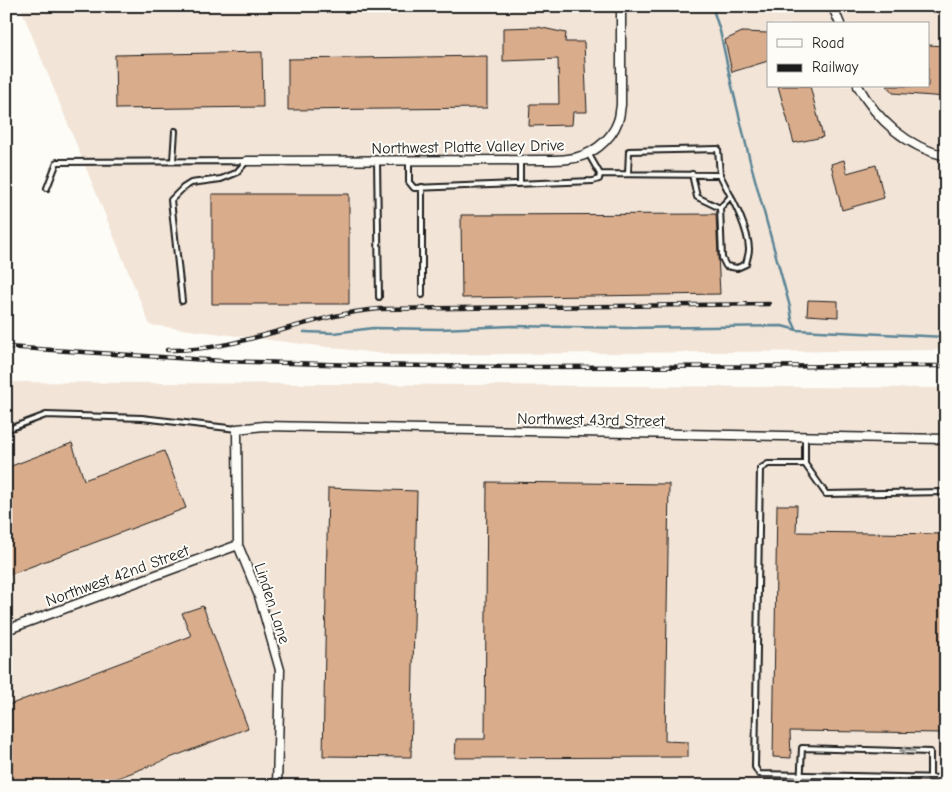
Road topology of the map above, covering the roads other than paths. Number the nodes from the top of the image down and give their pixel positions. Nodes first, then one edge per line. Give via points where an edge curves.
1 (621, 6) edge
2 (831, 6) edge
3 (839, 22) edge
4 (859, 88) edge
5 (175, 131) dead end
6 (588, 153) junction
7 (946, 156) edge
8 (247, 160) junction
9 (377, 160) junction
10 (409, 160) junction
11 (520, 160) junction
12 (173, 161) junction
13 (600, 174) junction
14 (628, 174) junction
15 (692, 174) junction
16 (720, 176) junction
17 (520, 184) junction
18 (422, 187) junction
19 (47, 188) dead end
20 (731, 196) junction
21 (720, 208) junction
22 (422, 295) dead end
23 (379, 296) dead end
24 (182, 301) dead end
25 (236, 429) junction
26 (6, 430) edge
27 (805, 437) junction
28 (946, 439) edge
29 (805, 464) junction
30 (946, 492) edge
31 (238, 546) junction
32 (6, 630) edge
33 (801, 775) junction
34 (930, 778) junction
35 (946, 778) edge
36 (277, 786) edge
37 (800, 786) edge

1 - 6 street, Northwest Platte Valley Drive via 621,105 618,120 602,144
2 - 3 street
4 - 7 street via 872,108 903,137
5 - 12 lane
6 - 11 street, Northwest Platte Valley Drive via 569,159
6 - 13 lane
8 - 9 street, Northwest Platte Valley Drive
8 - 12 lane
8 - 24 lane via 236,173 191,184 171,200
9 - 10 street, Northwest Platte Valley Drive
9 - 23 lane
10 - 11 street, Northwest Platte Valley Drive
10 - 18 lane via 409,182 414,188
11 - 17 lane
12 - 19 lane via 58,162
13 - 14 lane
13 - 17 lane via 599,179 593,182
14 - 15 lane
14 - 16 lane via 629,151 718,149
15 - 16 lane
15 - 21 lane via 697,197
16 - 20 lane
17 - 18 lane
18 - 22 lane
20 - 21 lane
20 - 21 lane via 746,232 749,249 746,264 737,268 726,266 722,258
25 - 26 lane via 142,418 46,416
25 - 27 street, Northwest 43rd Street via 264,426
25 - 31 street, Linden Lane
27 - 28 street, Northwest 43rd Street
27 - 29 lane
29 - 30 lane via 826,494
29 - 33 lane via 768,464 760,469 755,767 759,774
31 - 32 street, Northwest 42nd Street
31 - 36 street, Linden Lane via 259,596 280,670
33 - 34 lane
34 -> 33 lane via 930,752 802,748
33 - 37 lane
34 - 35 lane

